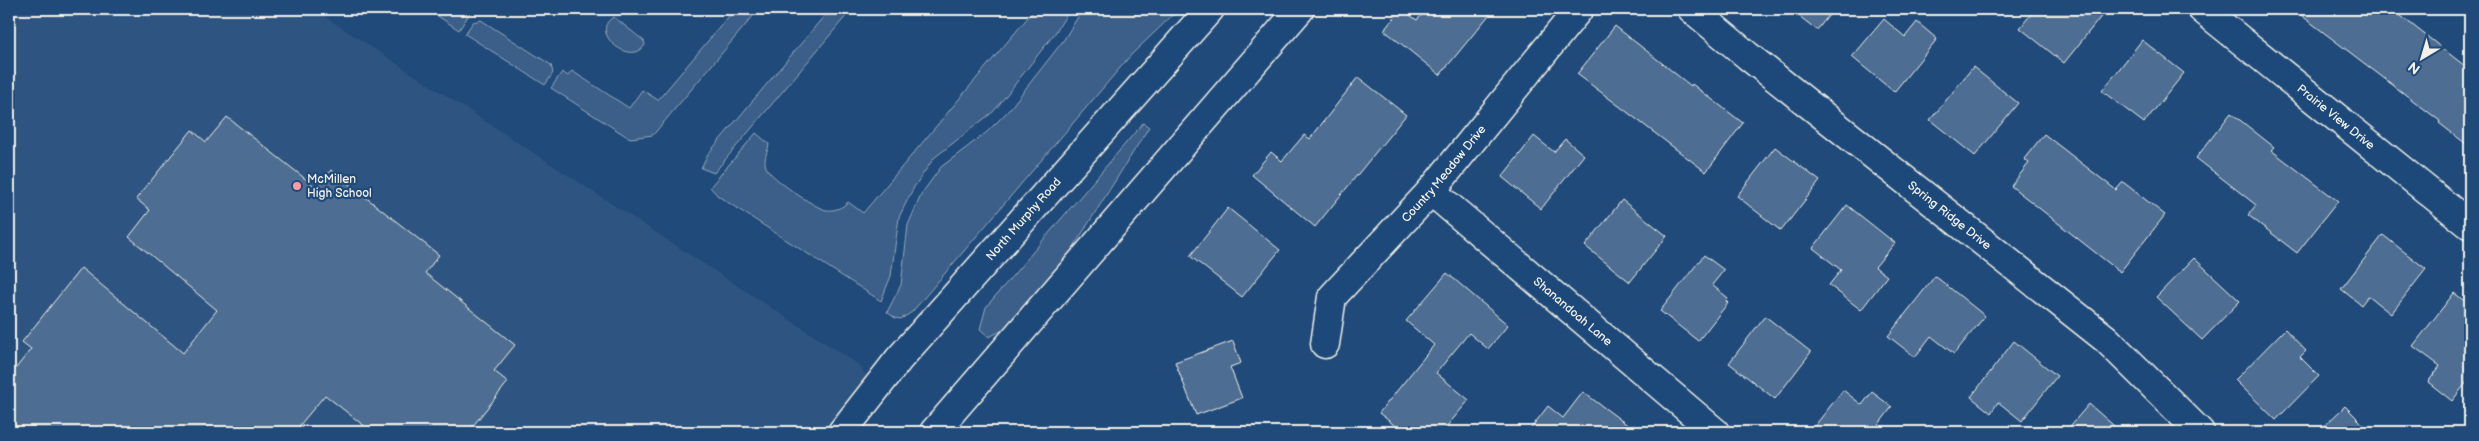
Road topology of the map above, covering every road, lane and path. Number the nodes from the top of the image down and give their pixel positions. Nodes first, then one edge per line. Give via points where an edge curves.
1 (1210, 9) edge
2 (1300, 9) edge
3 (1579, 9) edge
4 (1692, 9) edge
5 (2202, 9) edge
6 (1431, 191) junction
7 (2470, 225) edge
8 (1326, 344) dead end
9 (1706, 429) edge
10 (842, 432) edge
11 (934, 432) edge
12 (2200, 432) edge

1 - 10 street, North Murphy Road via 899,359
2 - 11 street
3 - 6 street, Country Meadow Drive
4 - 12 street, Spring Ridge Drive via 2106,339
5 - 7 street, Prairie View Drive
6 - 8 street, Country Meadow Drive via 1332,297
6 - 9 street, Shanandoah Lane

